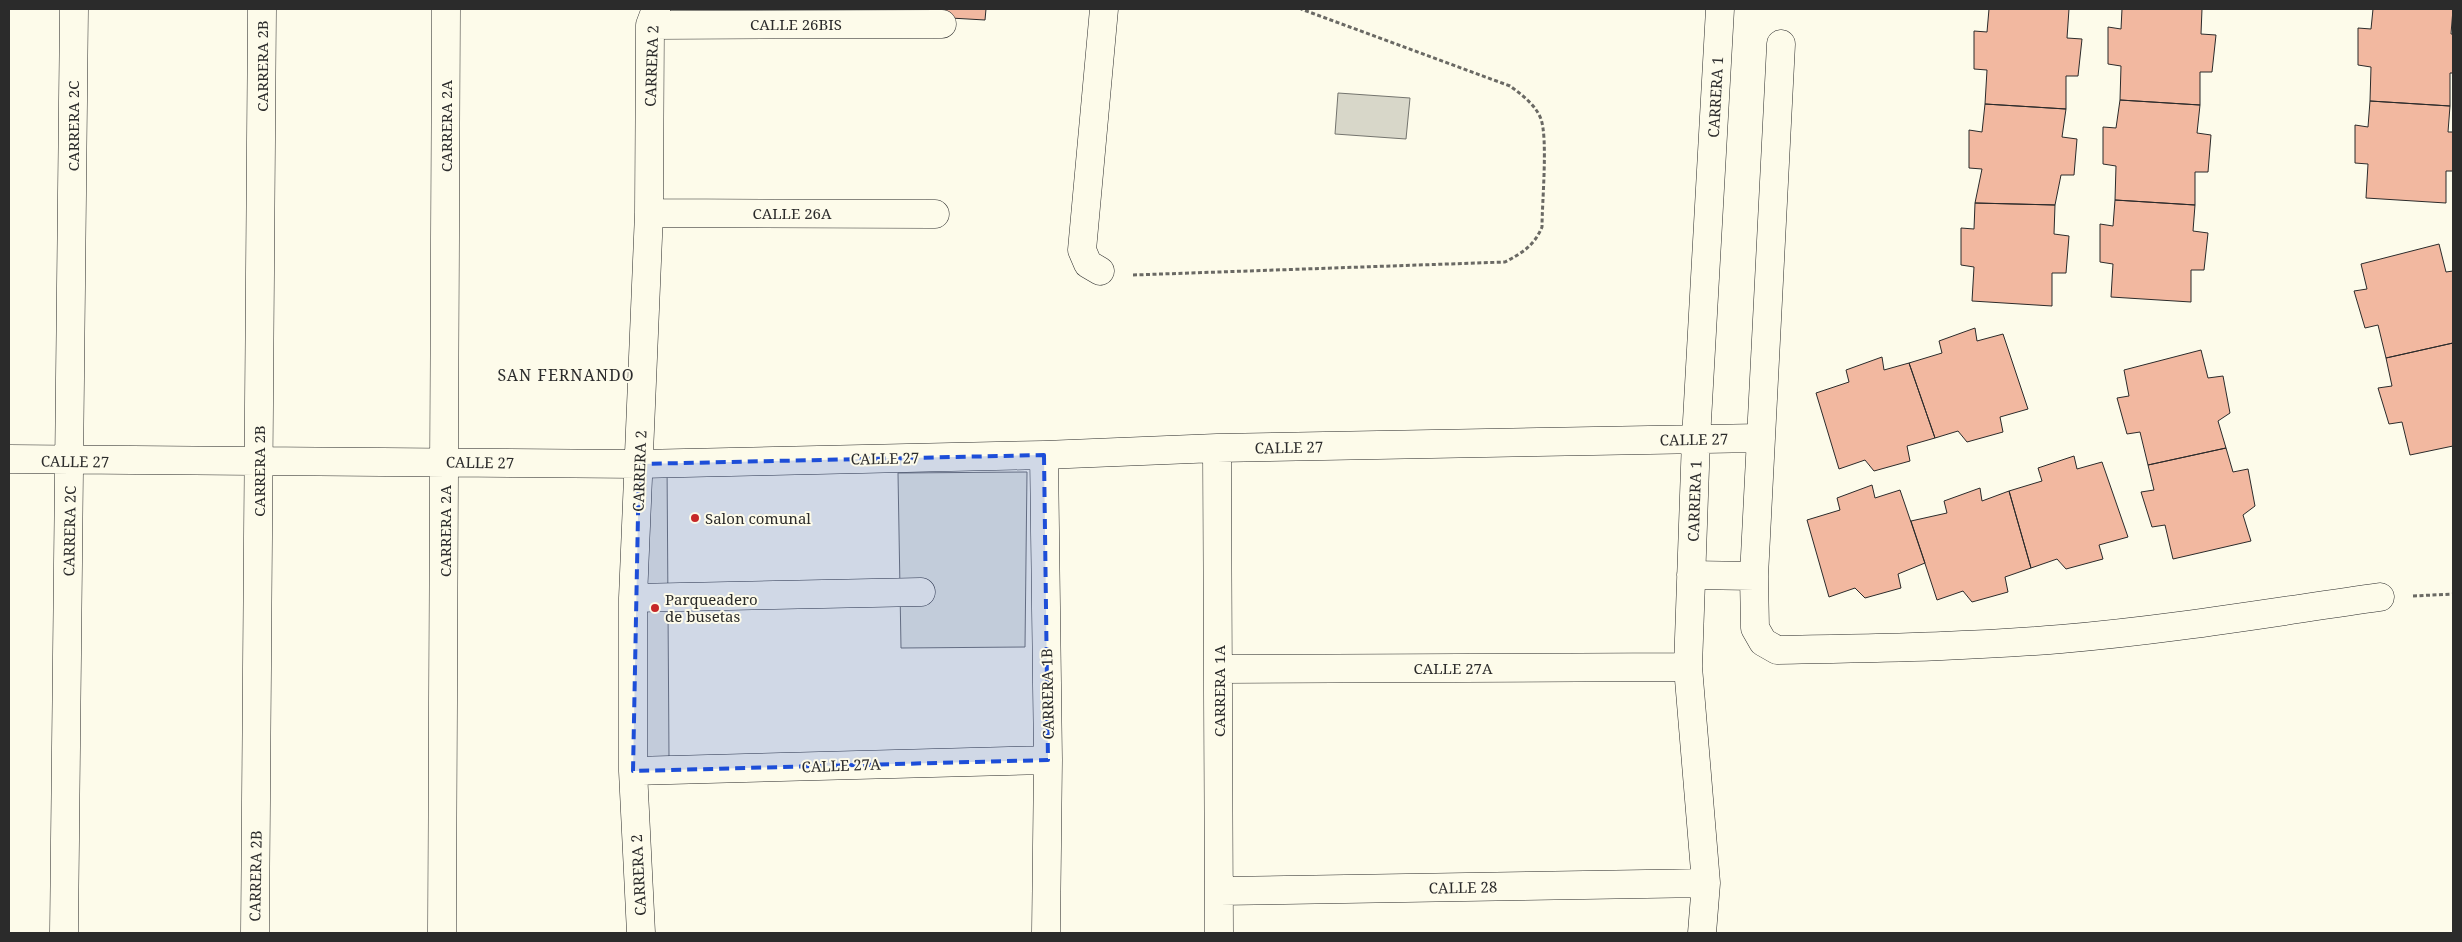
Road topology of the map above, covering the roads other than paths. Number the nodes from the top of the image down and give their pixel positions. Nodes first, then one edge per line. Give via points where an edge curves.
1 (74, 9) edge
2 (262, 9) edge
3 (446, 9) edge
4 (1104, 9) edge
5 (1720, 9) edge
6 (653, 17) edge
7 (942, 24) dead end
8 (1781, 44) dead end
9 (648, 213) junction
10 (934, 214) dead end
11 (1100, 271) road end
12 (1760, 438) junction
13 (1696, 439) junction
14 (1217, 448) junction
15 (1044, 455) junction
16 (9, 459) edge
17 (70, 461) junction
18 (446, 461) junction
19 (259, 463) junction
20 (639, 464) junction
21 (1691, 575) junction
22 (1754, 576) junction
23 (921, 592) dead end
24 (2380, 597) road end
25 (633, 598) junction
26 (1688, 667) junction
27 (1219, 669) junction
28 (1048, 760) junction
29 (633, 771) junction
30 (1706, 883) junction
31 (1220, 891) junction
32 (64, 933) edge
33 (255, 933) edge
34 (442, 933) edge
35 (641, 933) edge
36 (1046, 933) edge
37 (1219, 933) edge
38 (1702, 933) edge

1 - 17 street, CARRERA 2C
2 - 19 street, CARRERA 2B
3 - 18 street, CARRERA 2A
4 - 11 street via 1082,250 1088,264
5 - 13 street, CARRERA 1
6 - 7 street, CALLE 26BIS
6 - 9 street, CARRERA 2
8 - 12 street
9 - 10 street, CALLE 26A
9 - 20 street, CARRERA 2
12 - 13 street, CALLE 27
12 - 22 street
13 - 14 street, CALLE 27
13 - 21 street, CARRERA 1
14 - 15 street, CALLE 27
14 - 27 street, CARRERA 1A
15 - 20 street, CALLE 27
15 - 28 street, CARRERA 1B
16 - 17 street, CALLE 27
17 - 19 street, CALLE 27
17 - 32 street, CARRERA 2C
18 - 19 street, CALLE 27
18 - 20 street, CALLE 27
18 - 34 street, CARRERA 2A
19 - 33 street, CARRERA 2B
20 - 25 street, CARRERA 2
21 - 22 street
21 - 26 street, CARRERA 1
22 - 24 street via 1755,628 1763,642 1777,650 1942,647 2062,639
23 - 25 street
25 - 29 street, CARRERA 2
26 - 27 street, CALLE 27A
26 - 30 street, CARRERA 1
27 - 31 street, CARRERA 1A
28 - 29 street, CALLE 27A
28 - 36 street, CARRERA 1B
29 - 35 street, CARRERA 2
30 - 31 street, CALLE 28
30 - 38 street, CARRERA 1
31 - 37 street, CARRERA 1A

